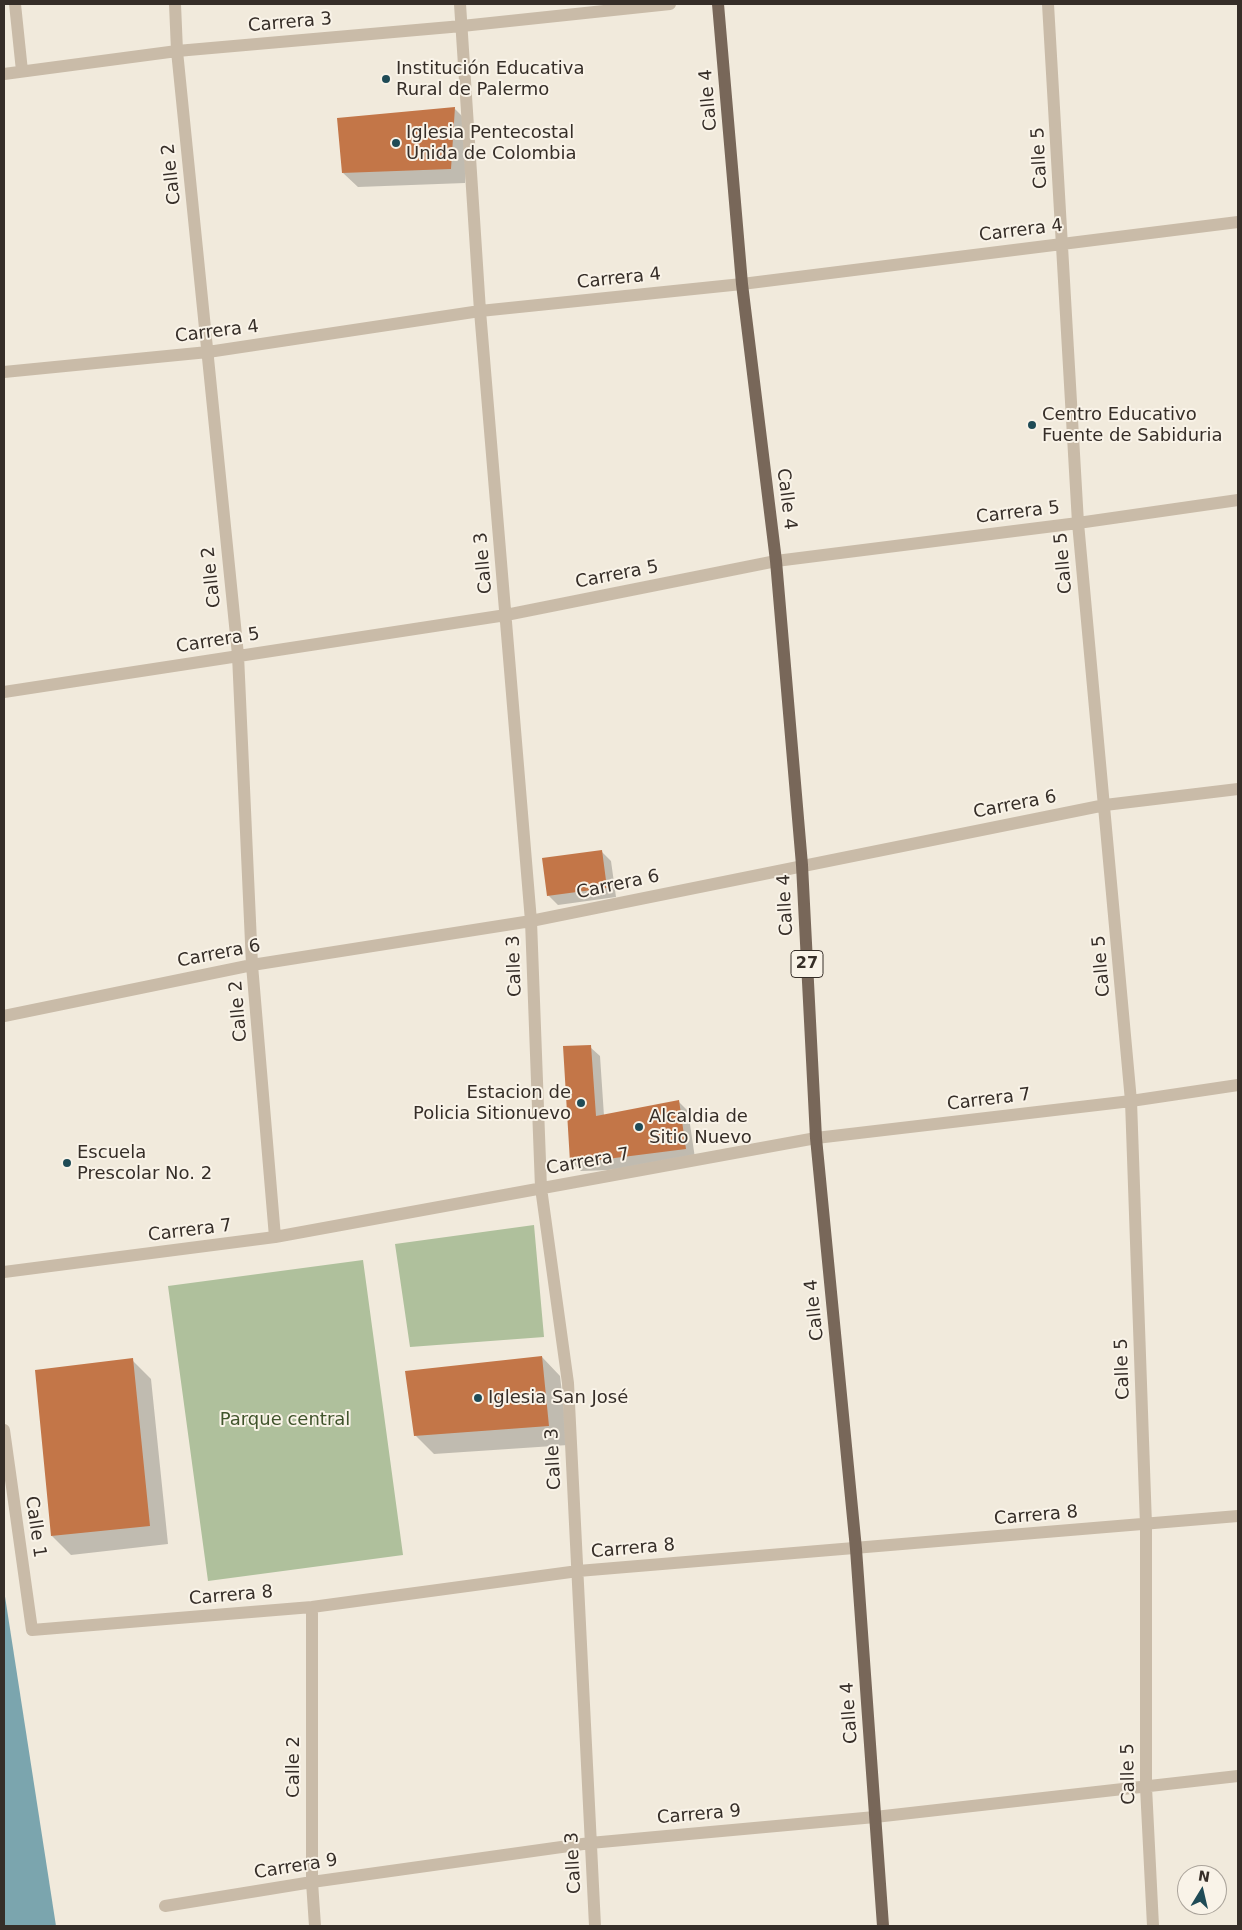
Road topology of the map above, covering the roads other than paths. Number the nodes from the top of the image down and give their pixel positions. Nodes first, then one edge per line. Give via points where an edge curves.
1 (14, 4) edge
2 (174, 4) edge
3 (460, 4) edge
4 (670, 4) edge
5 (718, 4) edge
6 (1048, 4) edge
7 (462, 26) junction
8 (177, 51) junction
9 (22, 71) junction
10 (4, 74) edge
11 (1238, 222) edge
12 (1062, 243) junction
13 (742, 284) junction
14 (480, 311) junction
15 (208, 352) junction
16 (4, 372) edge
17 (1238, 500) edge
18 (1078, 523) junction
19 (776, 561) junction
20 (506, 615) junction
21 (238, 655) junction
22 (4, 692) edge
23 (1238, 789) edge
24 (1104, 806) junction
25 (802, 866) junction
26 (531, 921) junction
27 (252, 965) junction
28 (4, 1016) edge
29 (1238, 1085) edge
30 (1131, 1101) junction
31 (816, 1138) junction
32 (541, 1188) junction
33 (275, 1237) junction
34 (4, 1272) edge
35 (4, 1430) edge
36 (1238, 1516) edge
37 (1146, 1525) junction
38 (856, 1549) junction
39 (578, 1571) junction
40 (312, 1607) junction
41 (32, 1630) joint
42 (1238, 1776) edge
43 (1146, 1787) junction
44 (875, 1817) junction
45 (590, 1843) junction
46 (312, 1882) junction
47 (165, 1906) dead end
48 (314, 1926) edge
49 (595, 1926) edge
50 (883, 1926) edge
51 (1153, 1926) edge

1 - 9 street
2 - 8 street, Calle 2
3 - 7 street, Calle 3
4 - 7 street, Carrera 3
5 - 13 main road, Calle 4 / 27
6 - 12 street, Calle 5
7 - 8 street, Carrera 3
7 - 14 street, Calle 3
8 - 9 street, Carrera 3
8 - 15 street, Calle 2
9 - 10 street, Carrera 3
11 - 12 street, Carrera 4
12 - 13 street, Carrera 4
12 - 18 street, Calle 5
13 - 14 street, Carrera 4
13 - 19 main road, Calle 4 / 27
14 - 15 street, Carrera 4
14 - 20 street, Calle 3
15 - 16 street, Carrera 4
15 - 21 street, Calle 2
17 - 18 street, Carrera 5
18 - 19 street, Carrera 5
18 - 24 street, Calle 5
19 - 20 street, Carrera 5
19 - 25 main road, Calle 4 / 27
20 - 21 street, Carrera 5
20 - 26 street, Calle 3
21 - 22 street, Carrera 5
21 - 27 street, Calle 2
23 - 24 street, Carrera 6
24 - 25 street, Carrera 6
24 - 30 street, Calle 5
25 - 26 street, Carrera 6
25 - 31 main road, Calle 4 / 27
26 - 27 street, Carrera 6
26 - 32 street, Calle 3
27 - 28 street, Carrera 6
27 - 33 street, Calle 2
29 - 30 street, Carrera 7
30 - 31 street, Carrera 7
30 - 37 street, Calle 5
31 - 32 street, Carrera 7
31 - 38 main road, Calle 4 / 27
32 - 33 street, Carrera 7
32 - 39 street, Calle 3 via 568,1383
33 - 34 street, Carrera 7
35 - 41 street, Calle 1
36 - 37 street, Carrera 8
37 - 38 street, Carrera 8
37 - 43 street, Calle 5
38 - 39 street, Carrera 8
38 - 44 main road, Calle 4 / 27
39 - 40 street, Carrera 8
39 - 45 street, Calle 3
40 - 41 street, Carrera 8
40 - 46 street, Calle 2
42 - 43 street, Carrera 9
43 - 44 street, Carrera 9
43 - 51 street, Calle 5
44 - 45 street, Carrera 9
44 - 50 main road, Calle 4 / 27
45 - 46 street, Carrera 9
45 - 49 street, Calle 3
46 - 47 street, Carrera 9
46 - 48 street, Calle 2

